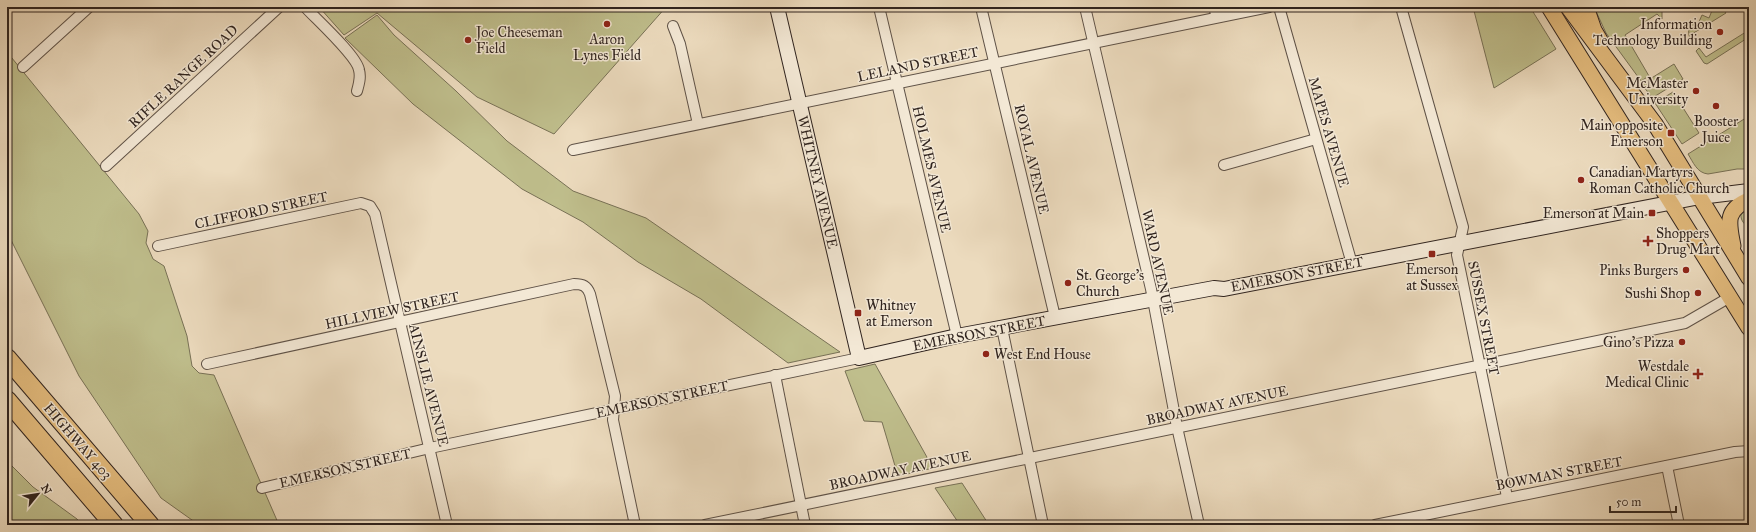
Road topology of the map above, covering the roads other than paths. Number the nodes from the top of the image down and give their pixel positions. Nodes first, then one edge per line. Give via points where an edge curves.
1 (89, 7) edge
2 (279, 7) edge
3 (305, 7) edge
4 (776, 7) edge
5 (879, 7) edge
6 (981, 7) edge
7 (1085, 7) edge
8 (1269, 7) edge
9 (1279, 7) edge
10 (1401, 7) edge
11 (1549, 7) edge
12 (1568, 7) edge
13 (1586, 7) edge
14 (1215, 12) edge
15 (673, 26) dead end
16 (1093, 43) junction
17 (995, 63) junction
18 (23, 67) dead end
19 (897, 83) junction
20 (358, 91) dead end
21 (799, 103) junction
22 (1646, 111) junction
23 (698, 124) junction
24 (1316, 139) junction
25 (573, 150) dead end
26 (1224, 165) dead end
27 (106, 166) dead end
28 (1749, 191) edge
29 (1700, 197) junction
30 (1749, 200) edge
31 (1671, 203) junction
32 (370, 206) joint
33 (1459, 244) junction
34 (158, 246) dead end
35 (1735, 255) junction
36 (1352, 264) junction
37 (1749, 278) edge
38 (1730, 297) junction
39 (1153, 300) junction
40 (1055, 318) junction
41 (399, 323) junction
42 (1002, 328) junction
43 (1749, 328) edge
44 (956, 336) junction
45 (7, 358) edge
46 (859, 358) junction
47 (207, 364) dead end
48 (1479, 364) junction
49 (775, 375) junction
50 (7, 400) edge
51 (614, 409) junction
52 (1177, 427) junction
53 (430, 448) junction
54 (1749, 451) edge
55 (1029, 458) junction
56 (1667, 466) junction
57 (262, 488) dead end
58 (1507, 497) junction
59 (801, 505) junction
60 (114, 525) edge
61 (150, 525) edge
62 (447, 525) edge
63 (635, 525) edge
64 (705, 525) edge
65 (805, 525) edge
66 (1043, 525) edge
67 (1199, 525) edge
68 (1375, 525) edge
69 (1679, 525) edge

1 - 18 street
2 - 27 street, RIFLE RANGE ROAD
3 - 20 street via 352,56 359,68
4 - 21 street, WHITNEY AVENUE
5 - 19 street, HOLMES AVENUE
6 - 17 street, ROYAL AVENUE
7 - 16 street, WARD AVENUE
8 - 14 street, LELAND STREET
9 - 24 street, MAPES AVENUE
10 - 33 street, SUSSEX STREET via 1463,227
11 - 31 main road
12 - 22 main road
13 - 22 main road via 1594,30
14 - 16 street, LELAND STREET
15 - 23 street via 680,44
16 - 17 street, LELAND STREET
16 - 39 street, WARD AVENUE
17 - 19 street, LELAND STREET
17 - 40 street, ROYAL AVENUE
19 - 21 street, LELAND STREET
19 - 44 street, HOLMES AVENUE
21 - 23 street, LELAND STREET
21 - 46 street, WHITNEY AVENUE
22 - 29 main road
23 - 25 street, LELAND STREET
24 - 26 street
24 - 36 street, MAPES AVENUE
28 - 29 street, EMERSON STREET
29 - 31 street, EMERSON STREET
29 - 35 main road
30 - 35 main road via 1738,205 1730,218 1729,228
31 - 33 street, EMERSON STREET
31 - 38 main road
32 - 34 street, CLIFFORD STREET via 361,203
32 - 41 street, AINSLIE AVENUE via 375,214
33 - 36 street, EMERSON STREET
33 - 48 street, SUSSEX STREET via 1457,255
35 - 37 main road
36 - 39 street, EMERSON STREET
38 - 43 main road
38 - 48 street, BROADWAY AVENUE via 1685,323
39 - 40 street, EMERSON STREET
39 - 52 street, WARD AVENUE
40 - 42 street, EMERSON STREET
41 - 47 street, HILLVIEW STREET
41 - 51 street, HILLVIEW STREET via 582,284 588,288 590,294 615,396
41 - 53 street, AINSLIE AVENUE
42 - 44 street, EMERSON STREET
42 - 55 street
44 - 46 street, EMERSON STREET
45 - 61 highway, HIGHWAY 403
46 - 49 street, EMERSON STREET
48 - 52 street, BROADWAY AVENUE
48 - 58 street, SUSSEX STREET
49 - 51 street, EMERSON STREET
49 - 59 street
50 - 60 highway, HIGHWAY 403
51 - 53 street, EMERSON STREET
51 - 63 street via 613,421
52 - 55 street, BROADWAY AVENUE
52 - 67 street, WARD AVENUE
53 - 57 street, EMERSON STREET
53 - 62 street, AINSLIE AVENUE
54 - 56 street, BOWMAN STREET
55 - 59 street, BROADWAY AVENUE
55 - 66 street
56 - 58 street, BOWMAN STREET
56 - 69 street
58 - 68 street, BOWMAN STREET
59 - 64 street, BROADWAY AVENUE
59 - 65 street

